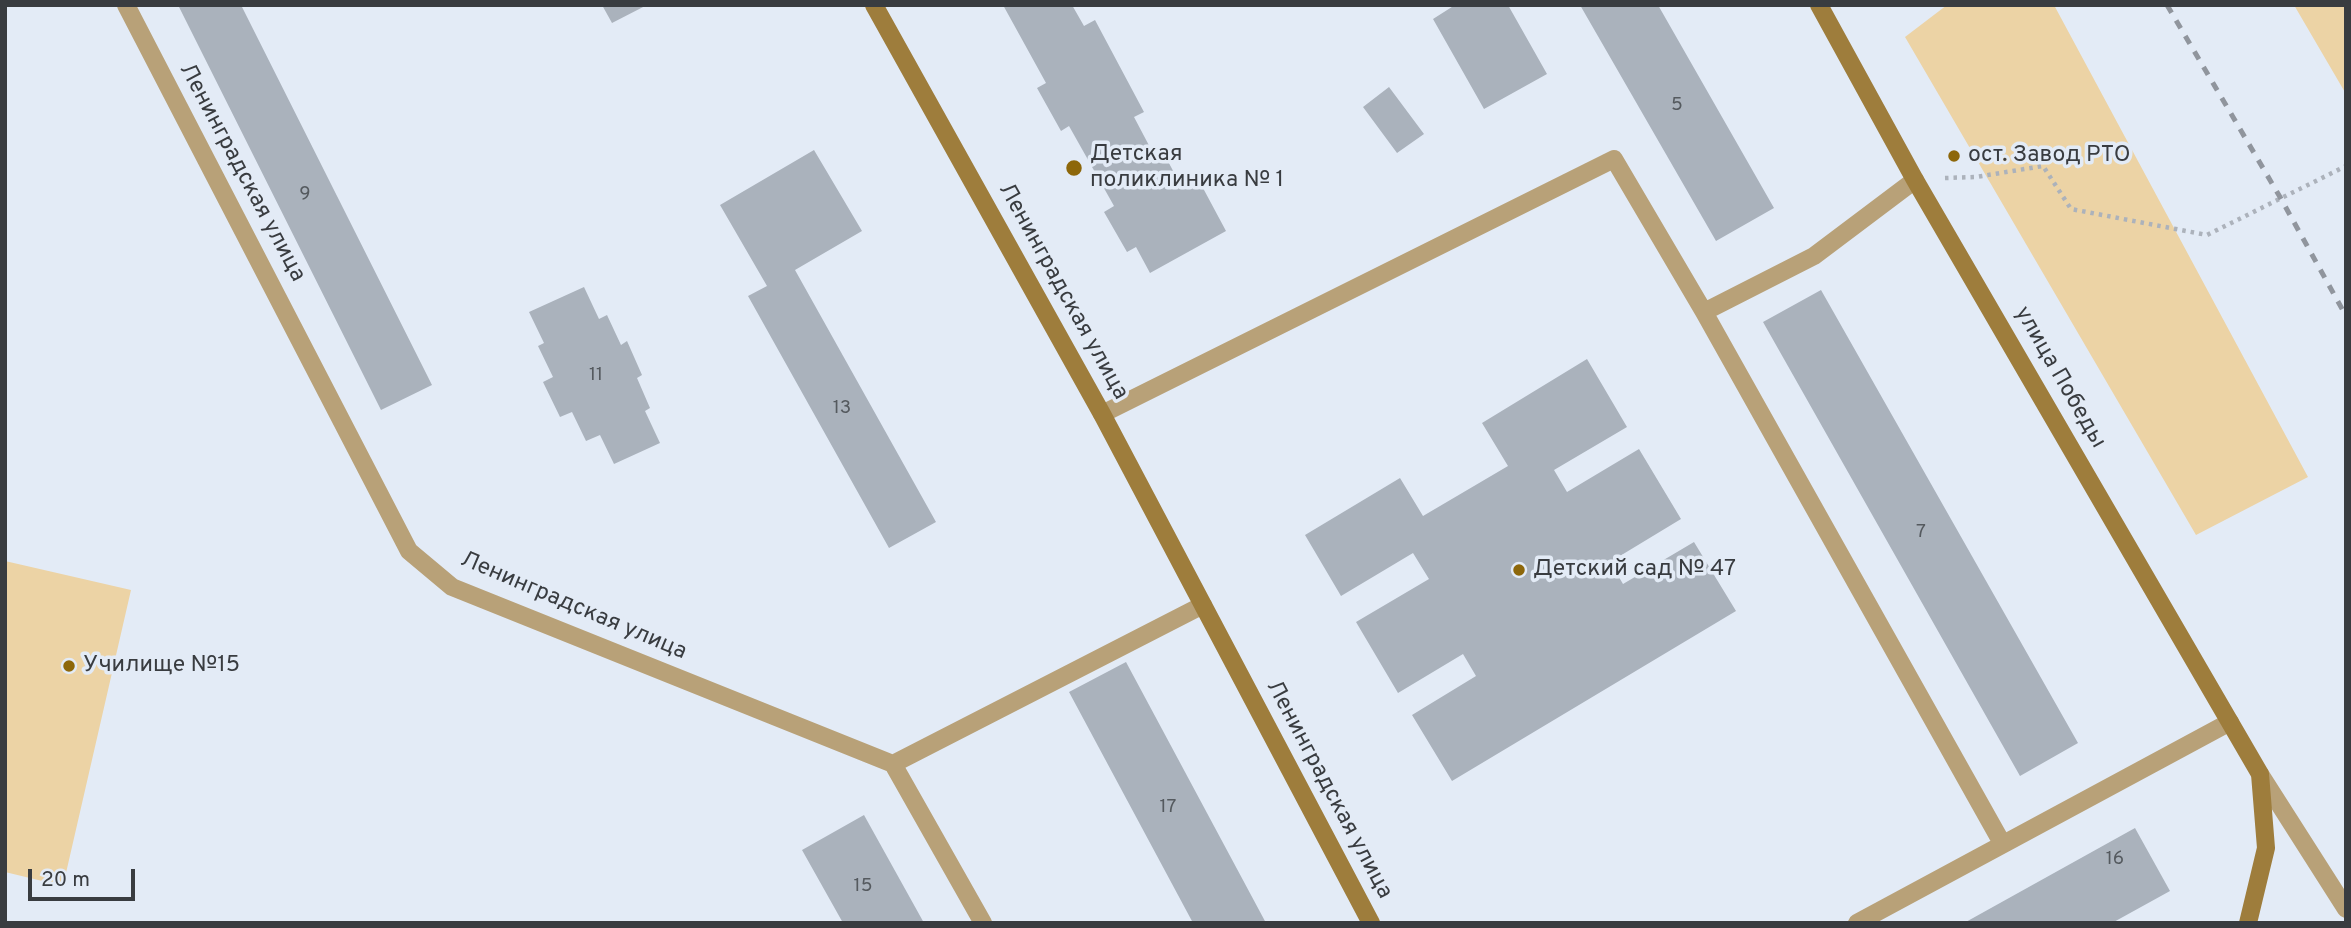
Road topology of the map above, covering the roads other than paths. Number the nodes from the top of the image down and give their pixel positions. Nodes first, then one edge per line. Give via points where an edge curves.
1 (126, 5) edge
2 (874, 5) edge
3 (1819, 5) edge
4 (1915, 180) junction
5 (1704, 312) junction
6 (1102, 414) junction
7 (1203, 605) junction
8 (2230, 722) junction
9 (893, 764) junction
10 (2260, 774) junction
11 (2002, 843) junction
12 (2346, 909) edge
13 (983, 923) edge
14 (1371, 923) edge
15 (1857, 923) edge
16 (2248, 923) edge

1 - 9 street, Ленинградская улица via 409,551 452,587
2 - 6 street, Ленинградская улица
3 - 4 street, улица Победы
4 - 5 street via 1814,256
4 - 8 street, улица Победы
5 - 6 street via 1614,159
5 - 11 street
6 - 7 street, Ленинградская улица
7 - 9 street
7 - 14 street, Ленинградская улица
8 - 10 street, улица Победы
8 - 11 street
9 - 13 street
10 - 12 street, улица Победы
10 - 16 street, улица Победы via 2266,848
11 - 15 street

